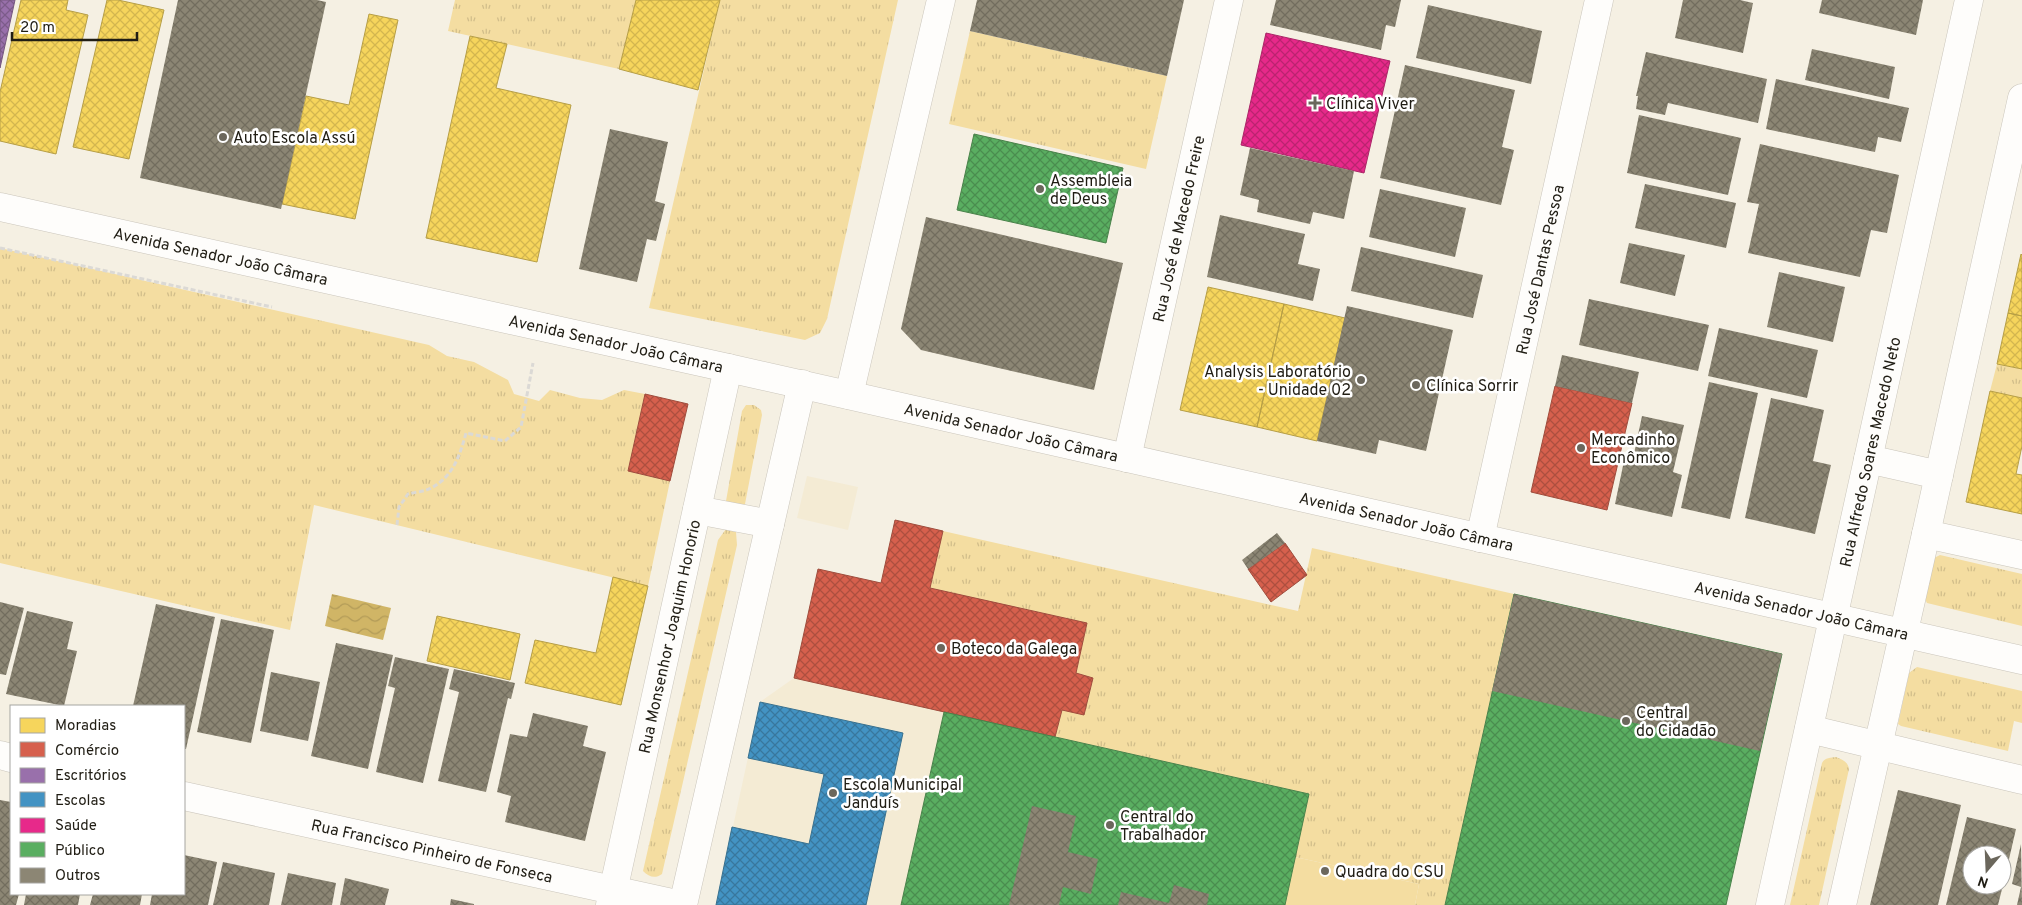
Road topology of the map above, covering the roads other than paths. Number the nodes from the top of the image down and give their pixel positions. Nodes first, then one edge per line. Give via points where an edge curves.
1 (941, 0) edge
2 (1229, 0) edge
3 (1599, 0) edge
4 (1969, 0) edge
5 (2022, 98) edge
6 (0, 207) edge
7 (728, 368) junction
8 (802, 384) junction
9 (848, 395) junction
10 (1127, 458) junction
11 (1868, 459) junction
12 (1940, 475) junction
13 (697, 510) junction
14 (770, 524) junction
15 (1926, 534) junction
16 (1480, 538) junction
17 (2022, 555) edge
18 (1834, 619) junction
19 (1904, 634) junction
20 (2022, 660) edge
21 (1810, 729) junction
22 (1878, 746) junction
23 (2022, 780) edge
24 (185, 796) edge
25 (612, 897) edge
26 (682, 905) edge
27 (1770, 905) edge
28 (1842, 905) edge

1 - 9 street
2 - 10 street, Rua José de Macedo Freire
3 - 16 street, Rua José Dantas Pessoa
4 - 11 street, Rua Alfredo Soares Macedo Neto
5 - 12 street
6 - 7 street, Avenida Senador João Câmara
7 - 8 street, Avenida Senador João Câmara
7 - 13 street, Rua Monsenhor Joaquim Honorio
8 - 9 street, Avenida Senador João Câmara
8 - 14 street
9 - 10 street, Avenida Senador João Câmara
10 - 16 street, Avenida Senador João Câmara
11 - 12 street
11 - 18 street, Rua Alfredo Soares Macedo Neto
12 - 15 street
13 - 14 street
13 - 25 street, Rua Monsenhor Joaquim Honorio
14 - 26 street
15 - 17 street
15 - 19 street
16 - 18 street, Avenida Senador João Câmara
18 - 19 street, Avenida Senador João Câmara
18 - 21 street, Rua Alfredo Soares Macedo Neto
19 - 20 street, Avenida Senador João Câmara
19 - 22 street
21 - 22 street
21 - 27 street, Rua Alfredo Soares Macedo Neto
22 - 23 street
22 - 28 street
24 - 25 street, Rua Francisco Pinheiro de Fonseca
25 - 26 street, Rua Francisco Pinheiro de Fonseca

